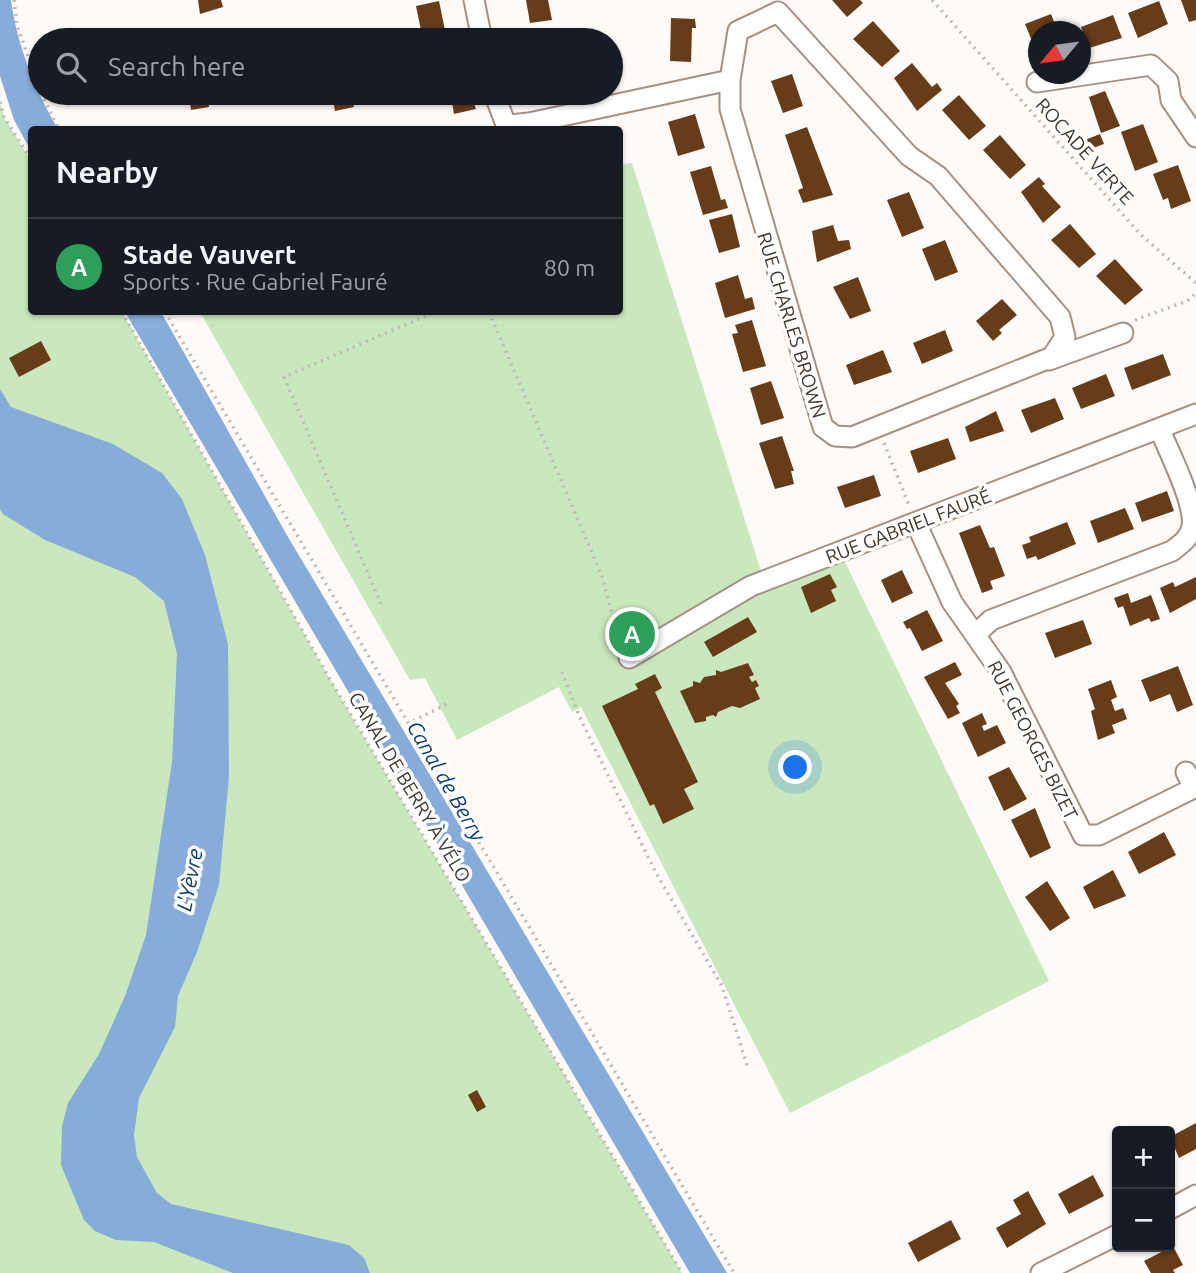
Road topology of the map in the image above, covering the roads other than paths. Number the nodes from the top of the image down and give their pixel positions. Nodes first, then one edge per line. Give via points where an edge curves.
1 (474, 0) edge
2 (480, 28) edge
3 (1091, 74) edge
4 (730, 79) junction
5 (623, 102) edge
6 (499, 105) edge
7 (611, 105) edge
8 (508, 126) edge
9 (513, 126) edge
10 (1196, 137) edge
11 (1123, 333) road end
12 (1039, 364) junction
13 (1196, 414) edge
14 (1160, 430) junction
15 (916, 523) junction
16 (1193, 532) edge
17 (976, 634) junction
18 (629, 658) dead end
19 (1186, 772) dead end
20 (1196, 1195) edge
21 (1175, 1206) edge
22 (1112, 1238) edge
23 (1041, 1273) edge

1 - 2 street
3 - 10 street via 1151,65 1168,80 1171,100
4 - 5 street
4 - 12 street, RUE CHARLES BROWN via 738,31 778,12 909,156 938,176 1060,317 1065,338 1052,357
4 - 12 street, RUE CHARLES BROWN via 730,109 823,427 835,436 852,437
6 - 8 street
7 - 9 street
11 - 12 street, RUE CHARLES BROWN
13 - 14 street, RUE GABRIEL FAURÉ
14 - 15 street, RUE GABRIEL FAURÉ
14 - 16 street via 1192,508
15 - 17 street, RUE GEORGES BIZET via 952,602
15 - 18 street, RUE GABRIEL FAURÉ via 751,586
16 - 17 street via 1172,551 991,620
17 - 19 street, RUE GEORGES BIZET via 1083,835 1100,835 1194,788
20 - 21 street
22 - 23 street

